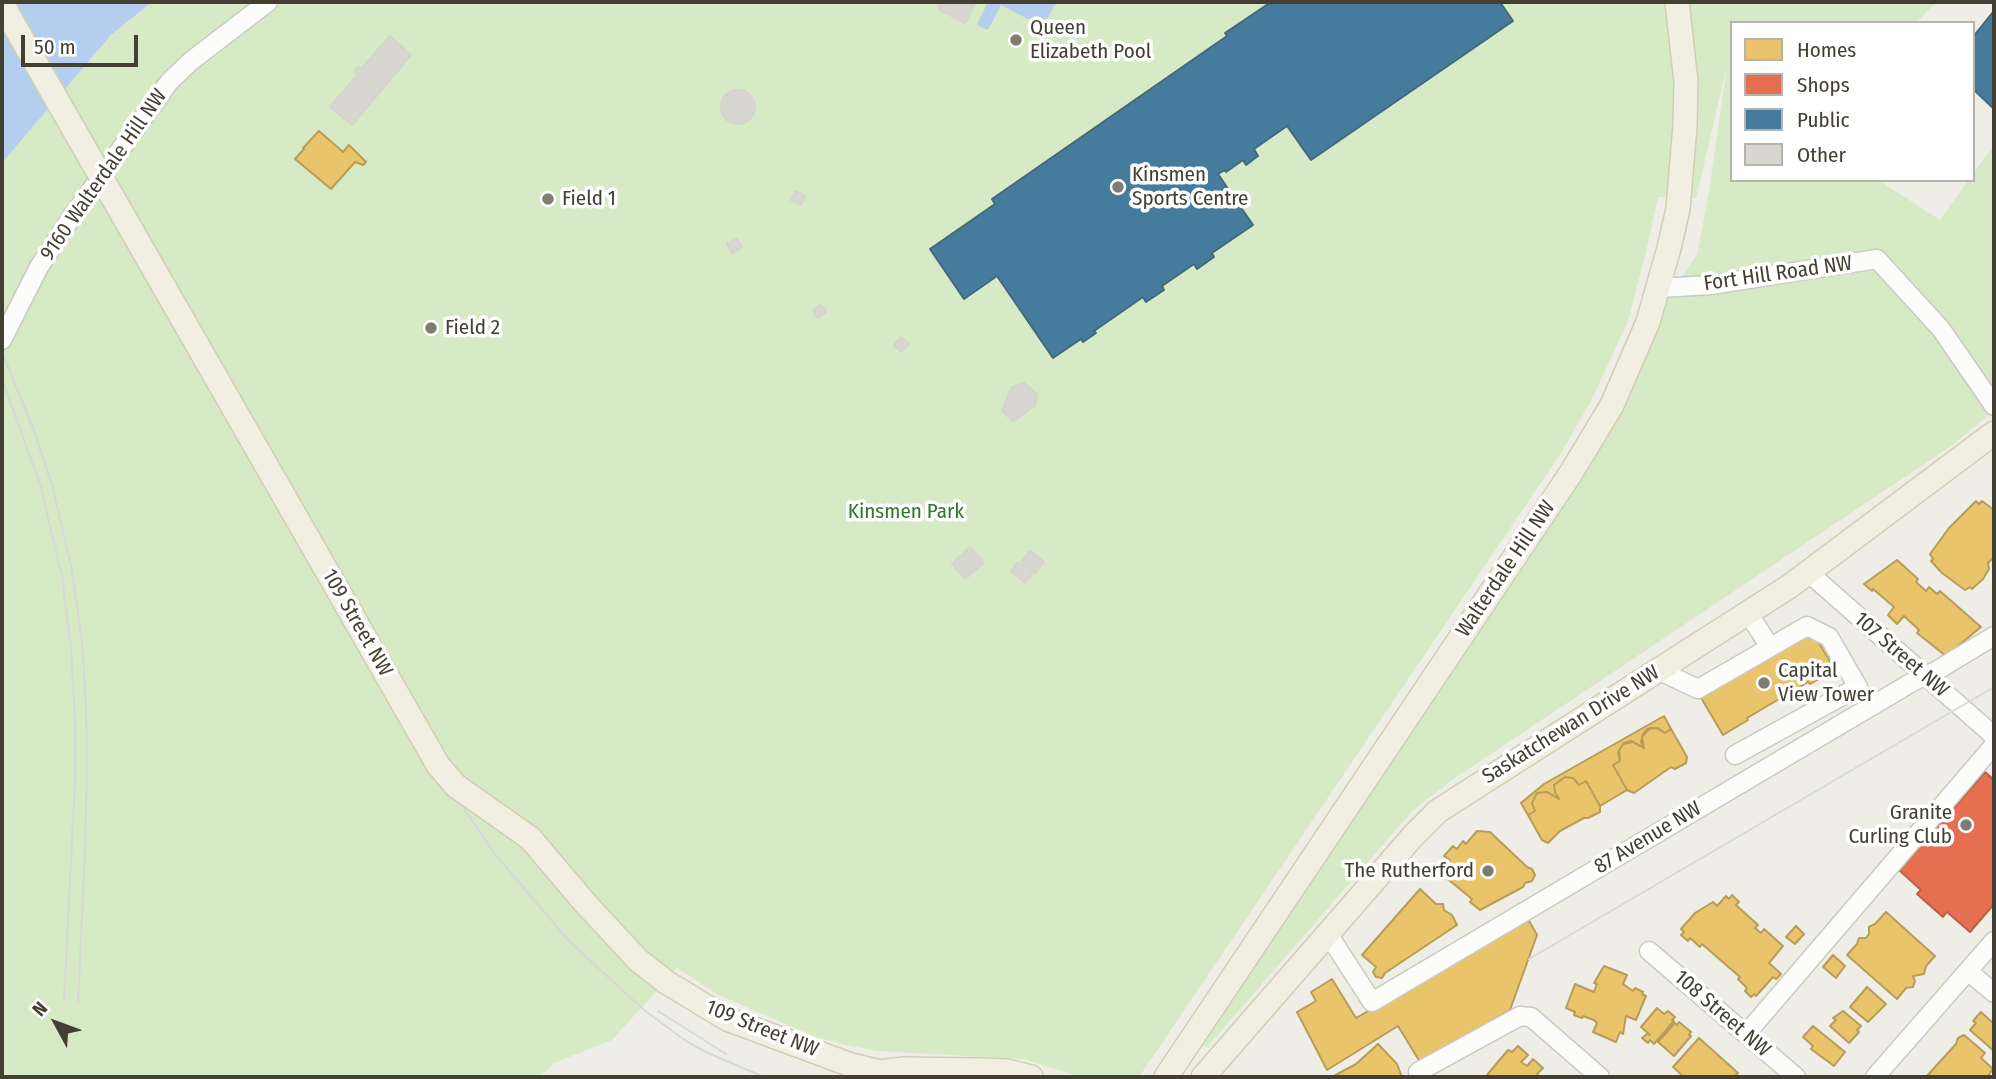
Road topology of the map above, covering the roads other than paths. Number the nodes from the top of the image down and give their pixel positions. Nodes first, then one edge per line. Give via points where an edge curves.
1 (268, 2) edge
2 (1677, 2) edge
3 (2, 4) edge
4 (1659, 288) junction
5 (2, 340) edge
6 (1994, 406) edge
7 (1994, 433) edge
8 (1809, 573) junction
9 (1748, 613) junction
10 (1994, 636) edge
11 (1770, 647) junction
12 (1658, 670) junction
13 (1924, 677) junction
14 (1994, 736) edge
15 (1994, 745) edge
16 (1735, 755) dead end
17 (1328, 934) junction
18 (1994, 940) edge
19 (1649, 951) dead end
20 (1968, 971) junction
21 (1994, 993) edge
22 (1746, 1034) junction
23 (891, 1075) edge
24 (1031, 1077) edge
25 (1166, 1077) edge
26 (1203, 1077) edge
27 (1422, 1077) edge
28 (1600, 1077) edge
29 (1796, 1077) edge
30 (1875, 1077) edge

1 - 5 street, 9160 Walterdale Hill NW via 169,82 39,267
2 - 4 main road, Walterdale Hill NW via 1686,82 1685,127 1678,209
3 - 23 main road, 109 Street NW, bridge via 438,765 456,786 530,838 638,960 666,982 752,1030
4 - 6 street, Fort Hill Road NW via 1711,285 1877,259 1941,329
4 - 25 main road, Walterdale Hill NW via 1632,362 1594,436
7 - 8 main road, Saskatchewan Drive NW
8 - 9 main road, Saskatchewan Drive NW
8 - 13 street, 107 Street NW
9 - 11 street
9 - 12 main road, Saskatchewan Drive NW
10 - 13 street, 87 Avenue NW
11 - 12 street via 1698,689
11 - 16 street via 1807,626 1829,637 1858,687
12 - 17 main road, Saskatchewan Drive NW via 1438,811
13 - 14 street, 107 Street NW
13 - 17 street, 87 Avenue NW via 1372,1002
15 - 22 street
17 - 26 main road, Saskatchewan Drive NW
18 - 20 street
19 - 22 street, 108 Street NW
20 - 21 street
20 - 30 street
22 - 29 street, 108 Street NW
23 - 24 main road, 109 Street NW via 904,1069 979,1070
27 - 28 street via 1418,1072 1520,1016 1531,1017

